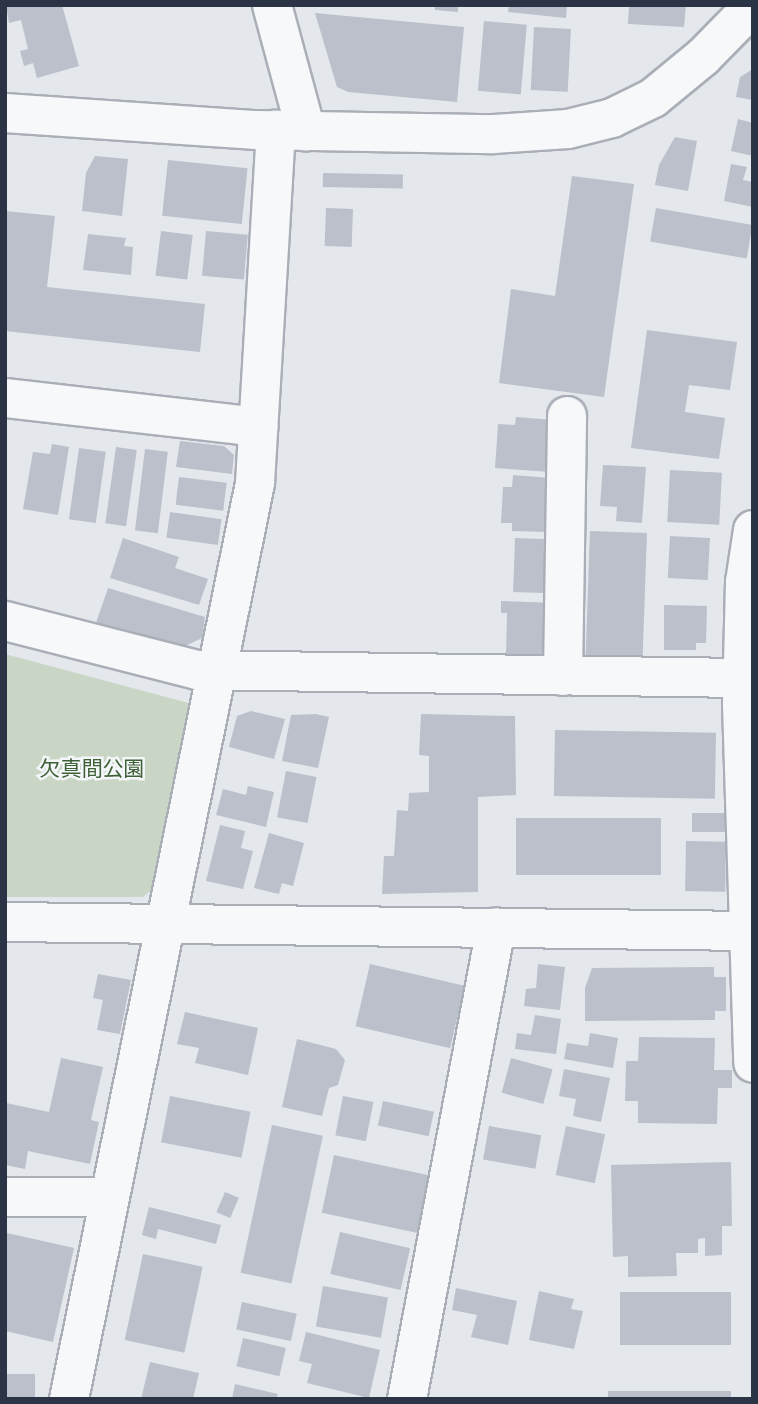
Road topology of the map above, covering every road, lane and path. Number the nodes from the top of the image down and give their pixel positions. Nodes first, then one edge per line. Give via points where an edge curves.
1 (272, 5) edge
2 (753, 6) edge
3 (5, 113) edge
4 (291, 131) junction
5 (5, 398) edge
6 (567, 416) dead end
7 (258, 427) junction
8 (753, 530) edge
9 (5, 621) edge
10 (218, 670) junction
11 (564, 676) junction
12 (742, 678) junction
13 (5, 922) edge
14 (168, 923) junction
15 (496, 927) junction
16 (751, 931) edge
17 (753, 1063) edge
18 (5, 1197) edge
19 (110, 1197) junction
20 (69, 1399) edge
21 (407, 1399) edge

1 - 4 street
2 - 4 street via 703,57 653,98 591,124 493,134
3 - 4 street
4 - 7 street
5 - 7 street
6 - 11 street
7 - 10 street via 255,482
8 - 12 street via 745,582
9 - 10 street via 197,670
10 - 11 street
10 - 14 street
11 - 12 street
12 - 16 street
13 - 14 street
14 - 15 street
14 - 19 street
15 - 16 street
15 - 21 street
16 - 17 street
18 - 19 street
19 - 20 street

